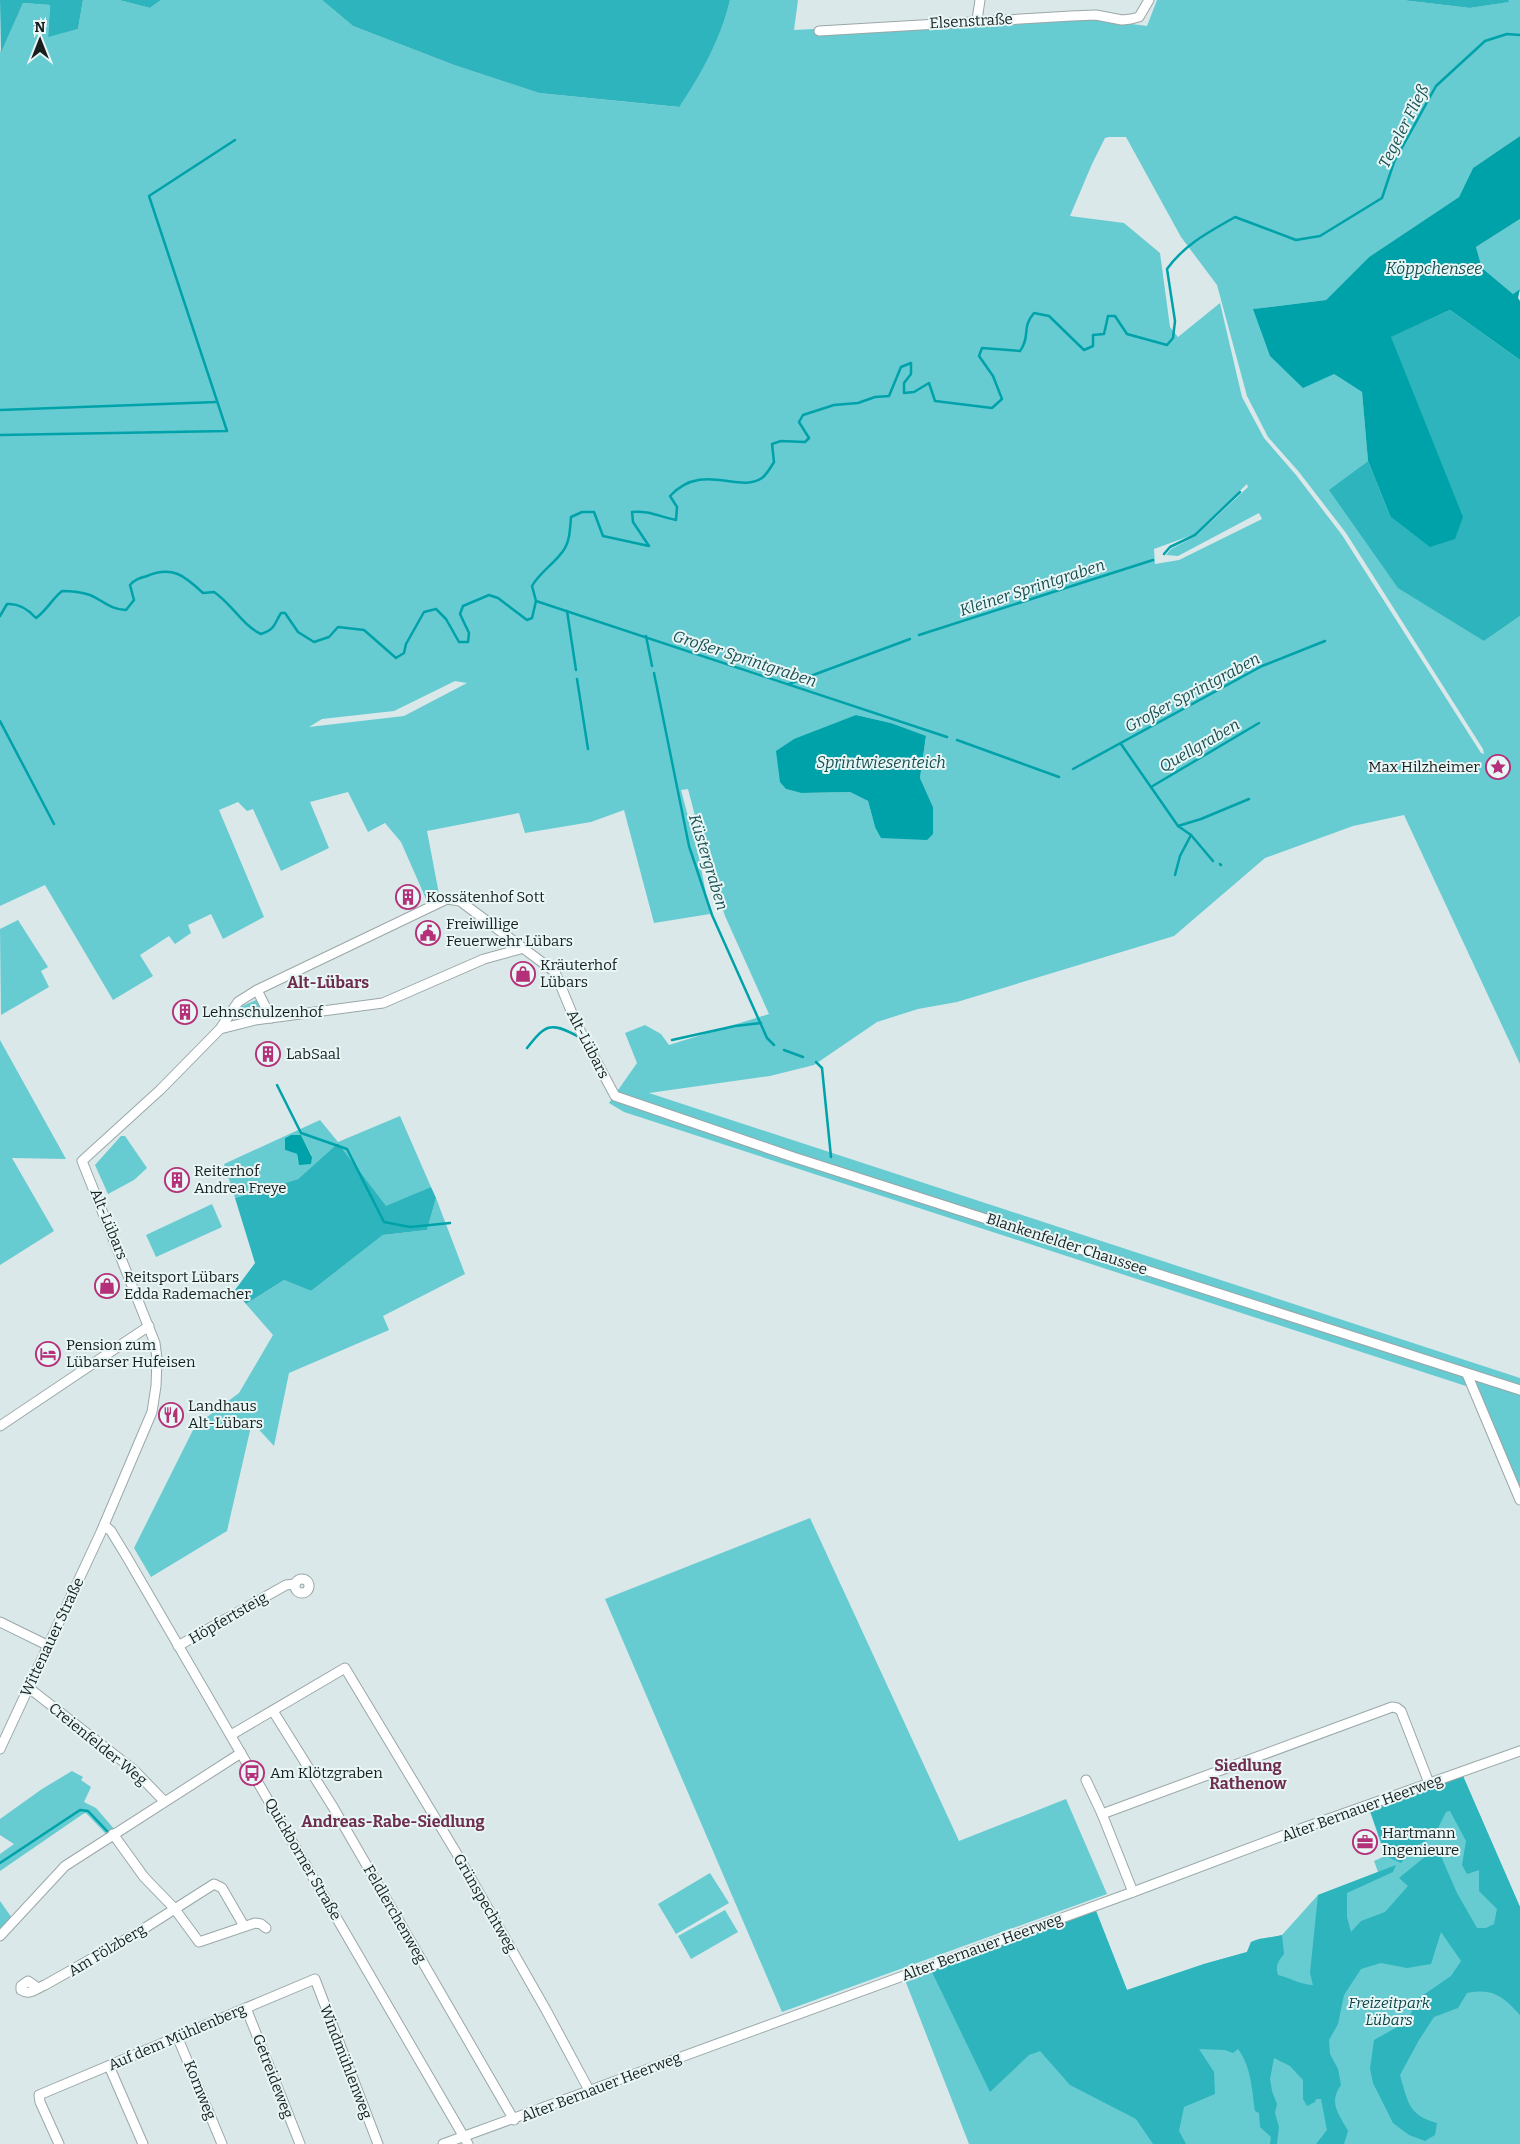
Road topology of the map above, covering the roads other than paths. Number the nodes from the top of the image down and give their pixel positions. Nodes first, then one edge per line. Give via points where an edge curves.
1 (980, 0) edge
2 (1148, 0) edge
3 (976, 20) junction
4 (819, 31) dead end
5 (524, 948) junction
6 (257, 990) junction
7 (271, 1018) junction
8 (220, 1029) junction
9 (615, 1096) joint
10 (149, 1326) junction
11 (1467, 1374) junction
12 (1520, 1390) edge
13 (0, 1426) edge
14 (1520, 1500) edge
15 (104, 1525) junction
16 (296, 1584) dead end
17 (0, 1622) edge
18 (47, 1645) junction
19 (178, 1646) junction
20 (29, 1688) junction
21 (273, 1710) junction
22 (231, 1735) junction
23 (0, 1749) edge
24 (1520, 1751) edge
25 (241, 1752) junction
26 (1086, 1780) dead end
27 (1429, 1783) junction
28 (164, 1801) junction
29 (1102, 1814) junction
30 (113, 1834) junction
31 (1133, 1892) junction
32 (174, 1908) junction
33 (244, 1926) junction
34 (266, 1928) dead end
35 (0, 1936) edge
36 (315, 1979) joint
37 (38, 1988) dead end
38 (246, 2008) junction
39 (177, 2036) junction
40 (109, 2066) junction
41 (588, 2090) junction
42 (514, 2120) junction
43 (466, 2141) edge
44 (59, 2144) edge
45 (142, 2144) edge
46 (222, 2144) edge
47 (300, 2144) edge
48 (378, 2144) edge
49 (443, 2144) edge

1 - 3 street
2 - 3 street, Elsenstraße via 1138,17 1122,20 1096,15
3 - 4 street, Elsenstraße
5 - 6 street, Alt-Lübars via 460,901 447,899
5 - 7 street via 484,959 383,1003
5 - 9 street, Alt-Lübars via 555,972 576,1022
6 - 7 street
6 - 8 street, Alt-Lübars via 238,1002
7 - 8 street
8 - 10 street, Alt-Lübars via 160,1090 82,1161
9 - 11 street, Blankenfelder Chaussee
10 - 13 street
10 - 15 street, Alt-Lübars via 157,1359 152,1412
11 - 12 street, Blankenfelder Chaussee
11 - 14 street
15 - 18 street, Wittenauer Straße
15 - 19 street, Quickborner Straße via 111,1531
16 - 19 street, Höpfertsteig via 286,1584
17 - 18 street
18 - 20 street, Wittenauer Straße
19 - 22 street, Quickborner Straße
20 - 23 street, Wittenauer Straße
20 - 28 street, Creienfelder Weg via 134,1770
21 - 22 street
21 - 41 street, Grünspechtweg via 345,1668 457,1854
21 - 42 street, Feldlerchenweg via 333,1807
22 - 25 street, Quickborner Straße
24 - 27 street, Alter Bernauer Heerweg
25 - 28 street
25 - 43 street, Quickborner Straße
26 - 29 street
27 - 29 street via 1401,1711 1392,1707
27 - 31 street, Alter Bernauer Heerweg
28 - 30 street
29 - 31 street
30 - 32 street via 144,1877
30 - 35 street via 65,1866
31 - 41 street, Alter Bernauer Heerweg
32 - 33 street via 199,1942
32 - 33 street, Am Fölzberg via 218,1884
32 - 37 street, Am Fölzberg via 137,1933
33 - 34 street via 255,1923
36 - 38 street, Auf dem Mühlenberg
36 - 48 street, Windmühlenweg
38 - 39 street, Auf dem Mühlenberg
38 - 47 street, Getreideweg
39 - 40 street, Auf dem Mühlenberg
39 - 46 street, Kornweg
40 - 44 street, Auf dem Mühlenberg via 39,2095
40 - 45 street
41 - 42 street, Alter Bernauer Heerweg
42 - 43 street, Alter Bernauer Heerweg
43 - 49 street, Alter Bernauer Heerweg

